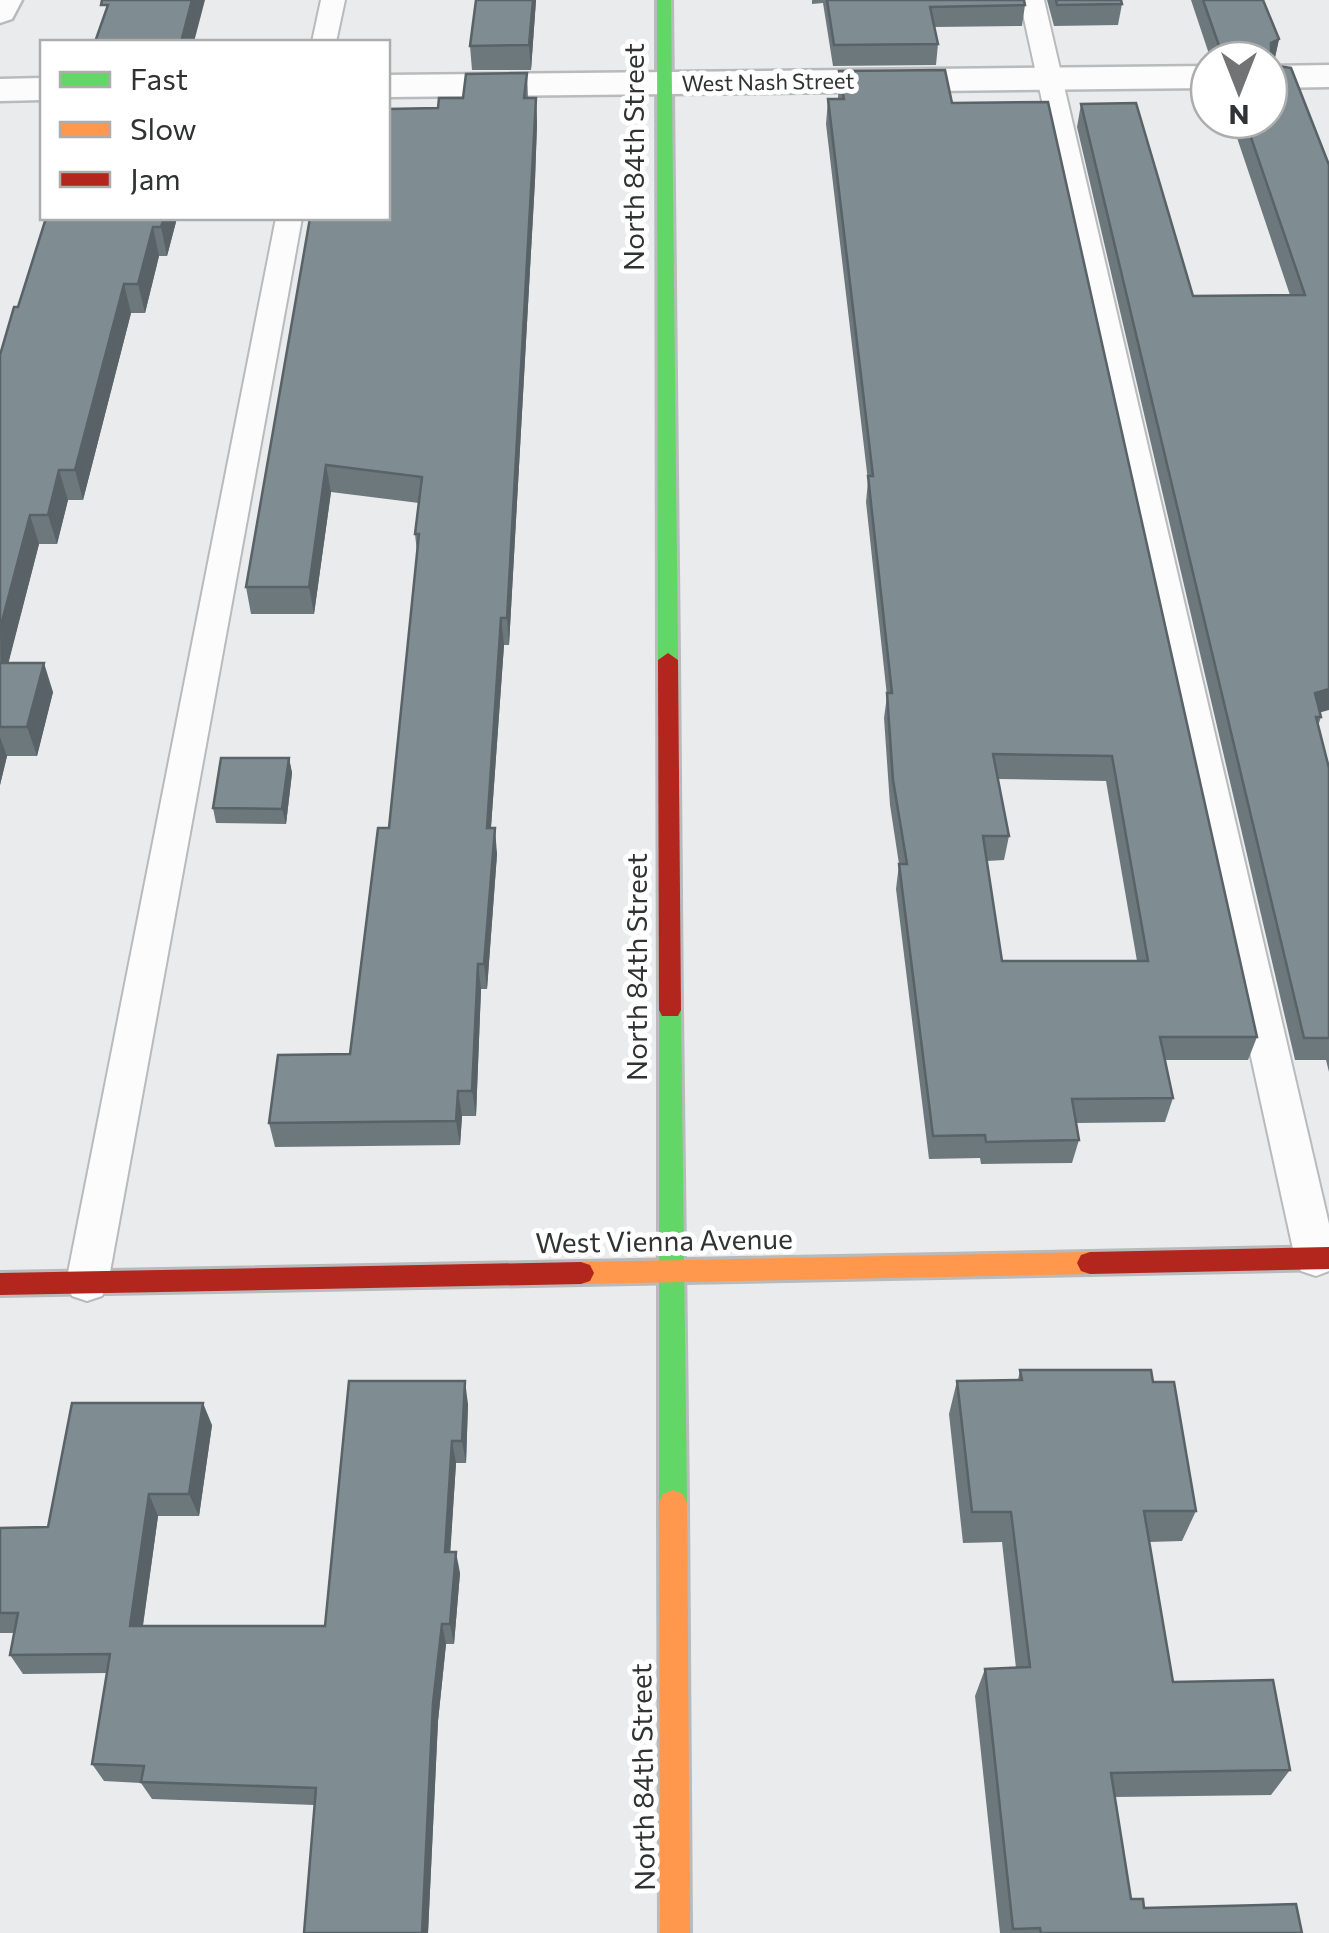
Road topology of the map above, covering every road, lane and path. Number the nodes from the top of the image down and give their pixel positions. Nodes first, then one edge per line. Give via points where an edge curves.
1 (4, 0) edge
2 (333, 0) edge
3 (664, 0) edge
4 (1032, 0) edge
5 (0, 12) edge
6 (324, 40) edge
7 (1329, 76) edge
8 (1289, 77) edge
9 (1189, 78) edge
10 (1052, 79) junction
11 (663, 84) junction
12 (390, 86) edge
13 (40, 89) edge
14 (0, 90) edge
15 (289, 220) edge
16 (1322, 1258) edge
17 (668, 1271) junction
18 (86, 1283) junction
19 (0, 1284) edge
20 (675, 1933) edge

1 - 5 street
2 - 6 lane
3 - 11 street, North 84th Street
4 - 10 lane
7 - 8 street
9 - 10 street, West Nash Street
10 - 11 street, West Nash Street
10 - 16 lane
11 - 12 street, West Nash Street
11 - 17 street, North 84th Street
13 - 14 street
15 - 18 lane
16 - 17 street, West Vienna Avenue
17 - 18 street, West Vienna Avenue
17 - 20 street, North 84th Street
18 - 19 street, West Vienna Avenue

